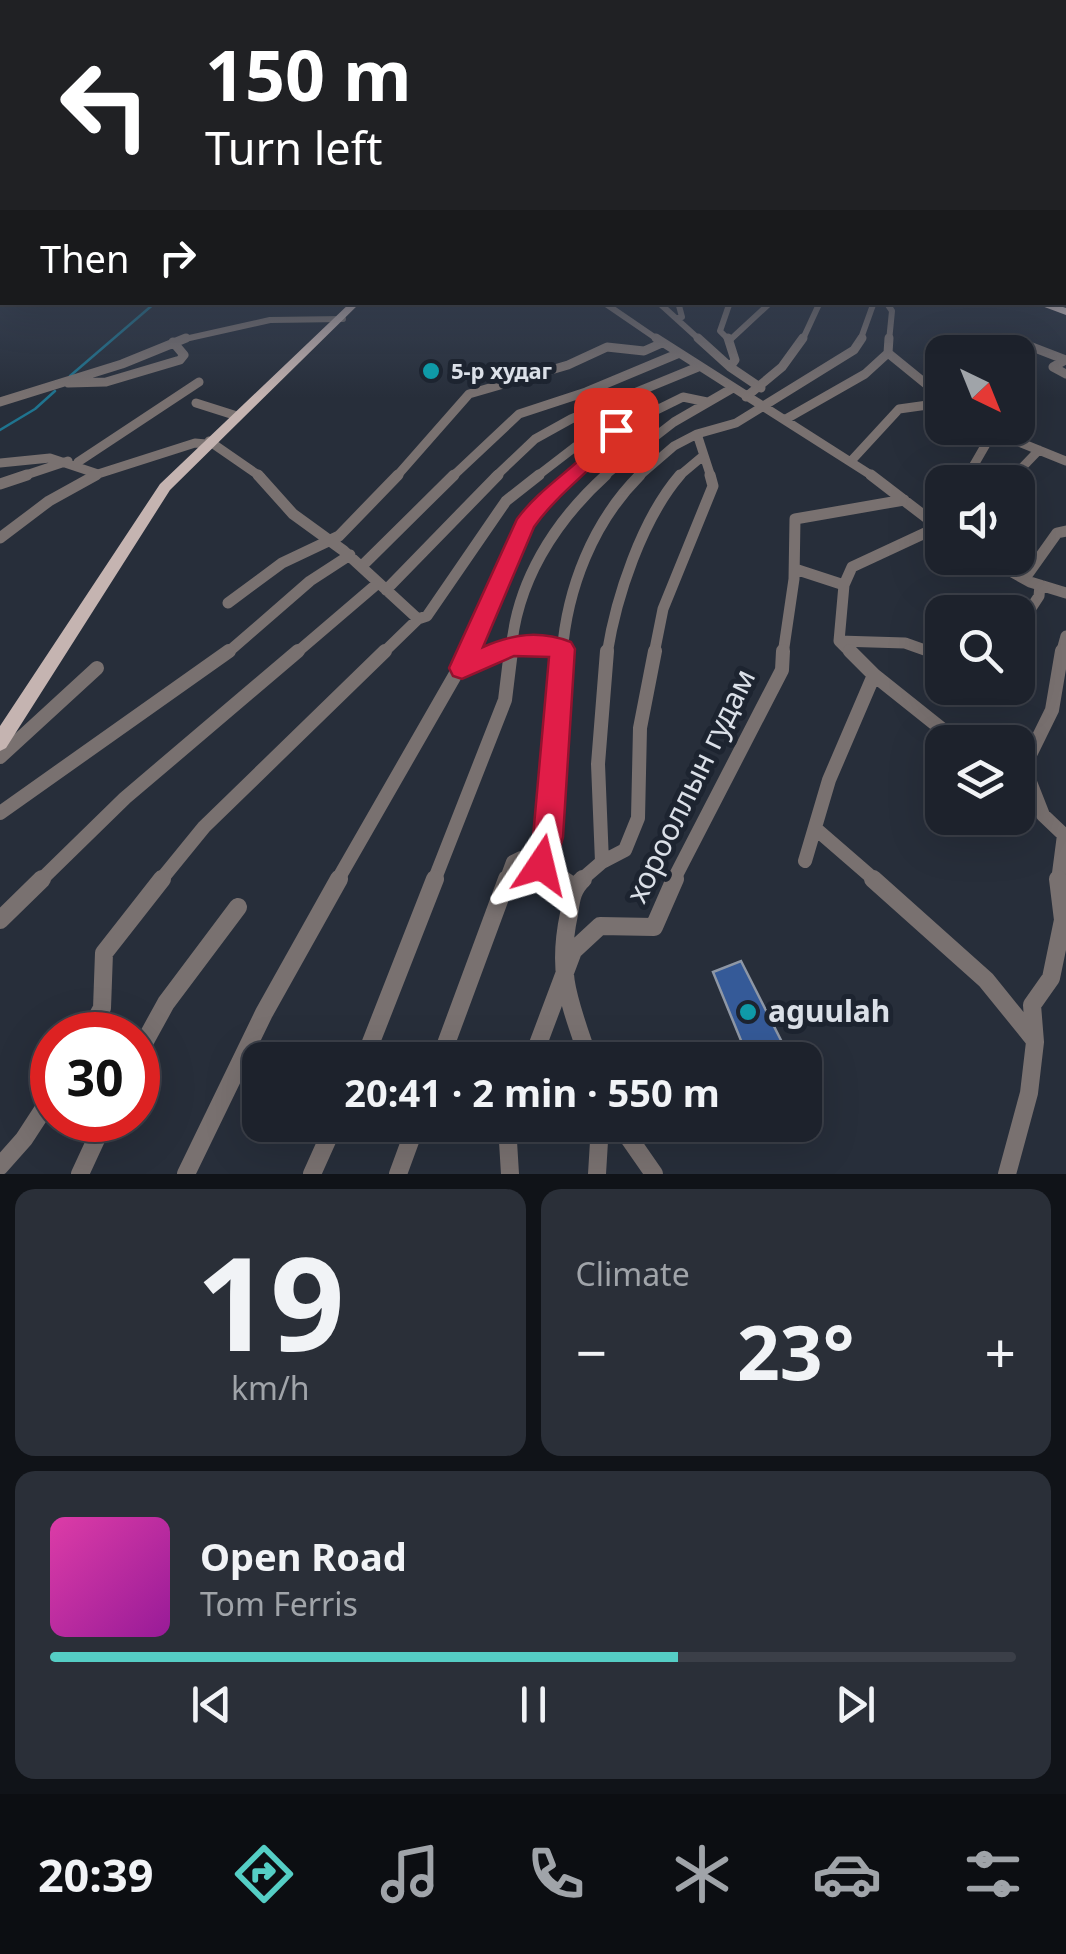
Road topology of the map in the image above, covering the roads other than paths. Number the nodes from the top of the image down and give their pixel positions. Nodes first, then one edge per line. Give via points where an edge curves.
1 (355, 305) edge
2 (607, 305) edge
3 (660, 305) edge
4 (679, 305) edge
5 (729, 305) edge
6 (768, 305) edge
7 (819, 305) edge
8 (873, 305) edge
9 (888, 305) edge
10 (677, 318) junction
11 (343, 319) junction
12 (730, 340) junction
13 (173, 342) junction
14 (662, 344) junction
15 (1035, 348) edge
16 (888, 353) junction
17 (678, 354) junction
18 (1066, 360) edge
19 (730, 367) junction
20 (698, 368) junction
21 (1066, 374) edge
22 (198, 382) dead end
23 (68, 383) junction
24 (925, 385) edge
25 (761, 388) junction
26 (731, 389) junction
27 (746, 397) junction
28 (0, 402) edge
29 (706, 402) junction
30 (196, 403) dead end
31 (925, 404) edge
32 (766, 407) junction
33 (237, 416) junction
34 (786, 419) junction
35 (616, 430) junction
36 (696, 434) junction
37 (208, 442) junction
38 (1026, 445) edge
39 (1039, 450) junction
40 (703, 456) junction
41 (75, 460) junction
42 (852, 460) junction
43 (1066, 462) edge
44 (0, 463) edge
45 (1025, 465) edge
46 (98, 474) junction
47 (0, 484) edge
48 (904, 500) junction
49 (925, 516) edge
50 (1066, 531) edge
51 (925, 535) edge
52 (0, 538) edge
53 (333, 540) junction
54 (350, 555) junction
55 (364, 564) junction
56 (795, 569) junction
57 (1018, 575) edge
58 (1024, 578) junction
59 (844, 585) junction
60 (1040, 585) junction
61 (382, 586) junction
62 (1066, 593) edge
63 (1035, 602) edge
64 (228, 603) dead end
65 (418, 619) junction
66 (1066, 636) edge
67 (839, 641) junction
68 (511, 646) junction
69 (925, 647) edge
70 (562, 649) junction
71 (97, 668) dead end
72 (462, 668) junction
73 (874, 675) junction
74 (937, 725) edge
75 (1035, 741) edge
76 (0, 742) edge
77 (0, 757) edge
78 (1035, 794) edge
79 (0, 813) edge
80 (816, 829) junction
81 (804, 861) dead end
82 (602, 862) junction
83 (541, 865) junction
84 (574, 887) junction
85 (238, 907) dead end
86 (0, 920) edge
87 (563, 982) junction
88 (100, 1012) edge
89 (160, 1015) edge
90 (371, 1042) edge
91 (447, 1042) edge
92 (539, 1042) edge
93 (583, 1042) edge
94 (1035, 1042) junction
95 (30, 1130) edge
96 (95, 1142) edge
97 (326, 1142) edge
98 (410, 1142) edge
99 (508, 1142) edge
100 (599, 1142) edge
101 (632, 1142) edge
102 (0, 1166) edge
103 (80, 1174) edge
104 (186, 1174) edge
105 (312, 1174) edge
106 (398, 1174) edge
107 (510, 1174) edge
108 (598, 1174) edge
109 (654, 1174) edge
110 (1007, 1174) edge

1 - 11 main road
2 - 14 street
3 - 10 street
4 - 10 street
5 - 12 street via 720,331
6 - 12 street
7 - 25 street via 798,350
8 - 32 street via 854,350
9 - 16 street
10 - 19 street
11 - 13 street via 270,320
11 - 33 main road
12 - 19 street
13 - 23 street
13 - 23 street via 184,355 180,360 103,382
14 - 17 street
14 - 53 street via 644,351 606,347 469,394 362,517
15 - 18 street
16 - 24 street
16 - 34 street
17 - 20 street
17 - 55 street via 507,422
18 - 21 street via 1052,367
19 - 25 street
20 - 26 street
20 - 61 street via 535,438
22 - 41 street
23 - 28 street
25 - 27 street
26 - 27 street
26 - 29 street
27 - 32 street
29 - 35 street via 683,397
29 - 68 street via 610,470 575,507 533,571
30 - 33 street
31 - 42 street via 899,410
32 - 34 street
32 - 36 street
33 - 37 main road
34 - 42 street
35 - 65 street via 575,447 506,501 427,616
35 - 72 street via 524,524
36 - 40 street
36 - 70 street via 641,474 612,510 570,597
37 - 46 street
37 - 53 street via 246,463 292,514
37 - 76 main road via 164,487
38 - 39 street
39 - 43 street
39 - 45 street
40 - 82 street via 690,462 662,498 619,599 601,718 596,809
40 - 82 street via 714,486 663,609 640,728 638,818 624,850
41 - 44 street via 32,456
41 - 46 street
41 - 47 street
42 - 48 street
46 - 52 street
48 - 49 street
48 - 56 street via 795,518
50 - 58 street via 1057,533
51 - 59 street via 852,567
53 - 54 street
53 - 64 street via 282,563
54 - 55 street
54 - 79 street via 222,657
55 - 61 street
56 - 59 street
56 - 87 street, хорооллын гудам via 782,670 654,927 600,926 573,951
57 - 58 street
58 - 60 street
59 - 67 street
60 - 62 street
60 - 63 street
61 - 65 street
61 - 86 street via 126,798
65 - 88 street via 204,827 142,902 104,953
66 - 75 street via 1052,710
67 - 69 street
67 - 73 street
68 - 70 street
68 - 72 street
68 - 90 street via 506,700
70 - 83 street
71 - 77 street
72 - 104 street via 264,1013
73 - 74 street
73 - 80 street via 829,780
78 - 94 street via 1043,814 1064,834 1057,871 1063,920 1051,978 1032,1006
80 - 81 street
80 - 94 street via 967,962 1008,1002
82 - 84 street
83 - 84 street
83 - 91 street via 513,862
84 - 87 street
85 - 89 street
87 - 92 street, хорооллын гудам
87 - 93 street
94 - 110 street
95 - 102 street
96 - 103 street
97 - 105 street
98 - 106 street
99 - 107 street
100 - 108 street
101 - 109 street

